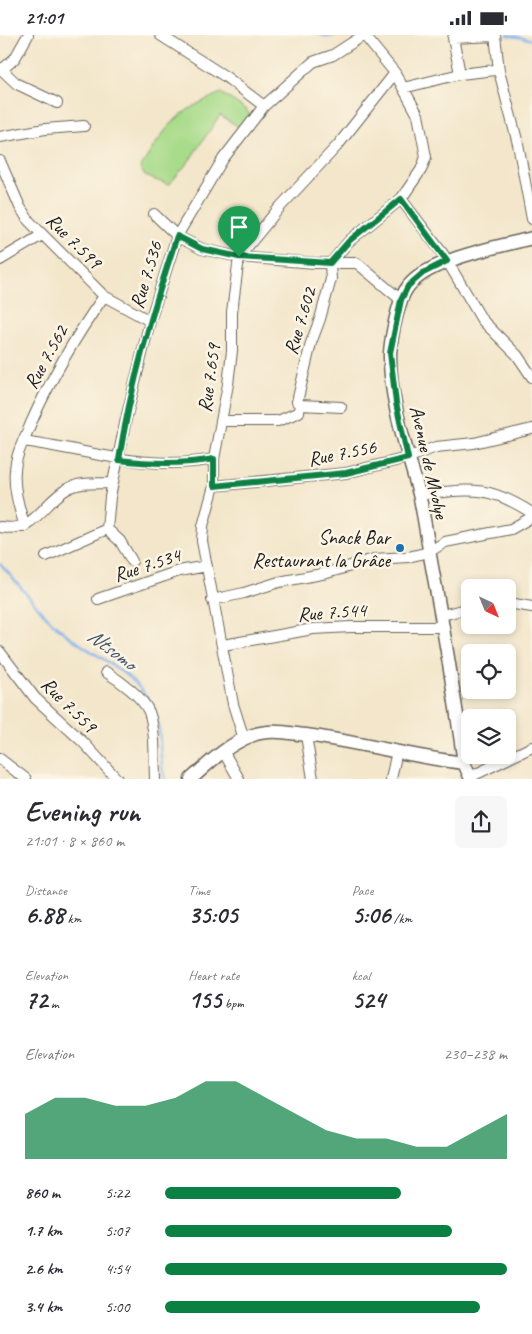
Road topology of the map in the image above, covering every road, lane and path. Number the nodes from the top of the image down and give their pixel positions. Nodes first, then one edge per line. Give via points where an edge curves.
1 (28, 35) edge
2 (160, 35) edge
3 (364, 35) edge
4 (495, 36) edge
5 (1, 69) edge
6 (499, 71) junction
7 (395, 73) junction
8 (460, 74) junction
9 (404, 88) junction
10 (57, 103) dead end
11 (264, 106) junction
12 (84, 126) dead end
13 (0, 137) edge
14 (0, 161) edge
15 (401, 199) junction
16 (154, 214) dead end
17 (532, 219) edge
18 (42, 235) junction
19 (177, 236) junction
20 (532, 238) edge
21 (239, 257) junction
22 (0, 260) edge
23 (447, 261) junction
24 (330, 263) junction
25 (104, 296) junction
26 (401, 300) junction
27 (150, 321) junction
28 (532, 377) edge
29 (300, 405) junction
30 (341, 407) dead end
31 (221, 421) junction
32 (532, 429) edge
33 (23, 441) junction
34 (408, 458) junction
35 (214, 459) junction
36 (119, 460) junction
37 (113, 483) junction
38 (214, 486) junction
39 (419, 495) junction
40 (532, 513) edge
41 (532, 517) edge
42 (25, 526) junction
43 (0, 527) edge
44 (107, 529) junction
45 (429, 552) junction
46 (46, 556) dead end
47 (132, 561) dead end
48 (206, 566) junction
49 (98, 599) dead end
50 (212, 600) junction
51 (516, 604) edge
52 (532, 607) edge
53 (461, 612) edge
54 (443, 621) junction
55 (223, 645) junction
56 (0, 652) edge
57 (106, 672) dead end
58 (306, 735) junction
59 (244, 739) junction
60 (461, 743) edge
61 (532, 747) edge
62 (222, 751) junction
63 (397, 751) junction
64 (0, 759) edge
65 (461, 762) edge
66 (464, 764) edge
67 (14, 770) junction
68 (470, 778) edge
69 (7, 779) edge
70 (26, 779) edge
71 (117, 779) edge
72 (155, 779) edge
73 (191, 779) edge
74 (239, 779) edge
75 (313, 779) edge
76 (391, 779) edge

1 - 5 street via 15,58
2 - 11 street via 226,77
3 - 7 street, Rue 7.602
3 - 11 street, Rue 7.536 via 334,55 313,62
4 - 6 street
4 - 8 street via 453,39
5 - 10 street via 18,84
6 - 8 street
6 - 17 street via 518,144
7 - 9 street, Rue 7.602
7 - 21 street via 338,145
8 - 9 street
9 - 15 street, Rue 7.602 via 418,115 426,157
11 - 19 street, Rue 7.536 via 223,159
12 - 13 street
14 - 18 street, Rue 7.599 via 20,207
15 - 23 street
15 - 24 street, Rue 7.602 via 349,241
16 - 19 street
18 - 22 street
18 - 25 street, Rue 7.599
19 - 21 street via 202,249
19 - 27 street, Rue 7.536
20 - 23 street, Avenue de Mvolye
21 - 24 street
21 - 31 street, Rue 7.659 via 232,312 232,351
23 - 26 street, Avenue de Mvolye via 423,273 408,286
23 - 28 street via 482,320 522,361
24 - 26 street via 357,263
24 - 29 street, Rue 7.602 via 331,279 303,371 297,402
25 - 27 street, Rue 7.599
25 - 33 street, Rue 7.562 via 67,353
26 - 34 street, Avenue de Mvolye via 390,353 396,403
27 - 36 street, Rue 7.536
29 - 30 street
29 - 31 street via 299,412 278,421
31 - 35 street, Rue 7.659
32 - 34 street, Rue 7.556 via 474,443 436,447
33 - 36 street
33 - 42 street, Rue 7.562 via 14,471 18,507
34 - 38 street, Rue 7.556 via 346,473
34 - 39 street, Avenue de Mvolye
35 - 36 street via 162,465
35 - 38 street, Rue 7.659
36 - 37 street, Rue 7.536
37 - 42 street via 79,484 66,489
37 - 44 street, Rue 7.536
38 - 48 street, Rue 7.659 via 203,526
39 - 40 street via 484,490 508,498
39 - 45 street, Avenue de Mvolye
41 - 45 street via 511,529 444,542
42 - 43 street
44 - 46 street
44 - 47 street via 120,541
45 - 50 street via 374,559
45 - 54 street, Avenue de Mvolye
48 - 49 street, Rue 7.534 via 179,571
48 - 50 street, Rue 7.659
50 - 55 street, Rue 7.659
51 - 52 street
53 - 54 street, Rue 7.544
54 - 55 street, Rue 7.544 via 312,629
54 - 60 street, Avenue de Mvolye
55 - 59 street, Rue 7.659 via 233,705
56 - 71 street, Rue 7.559 via 35,698
57 - 72 street via 133,692 148,711
58 - 59 street via 266,732
58 - 63 street
58 - 75 street
59 - 62 street
61 - 68 street
62 - 73 street
62 - 74 street
63 - 65 street
63 - 76 street
64 - 67 street
66 - 68 street, Avenue de Mvolye
67 - 69 street
67 - 70 street

